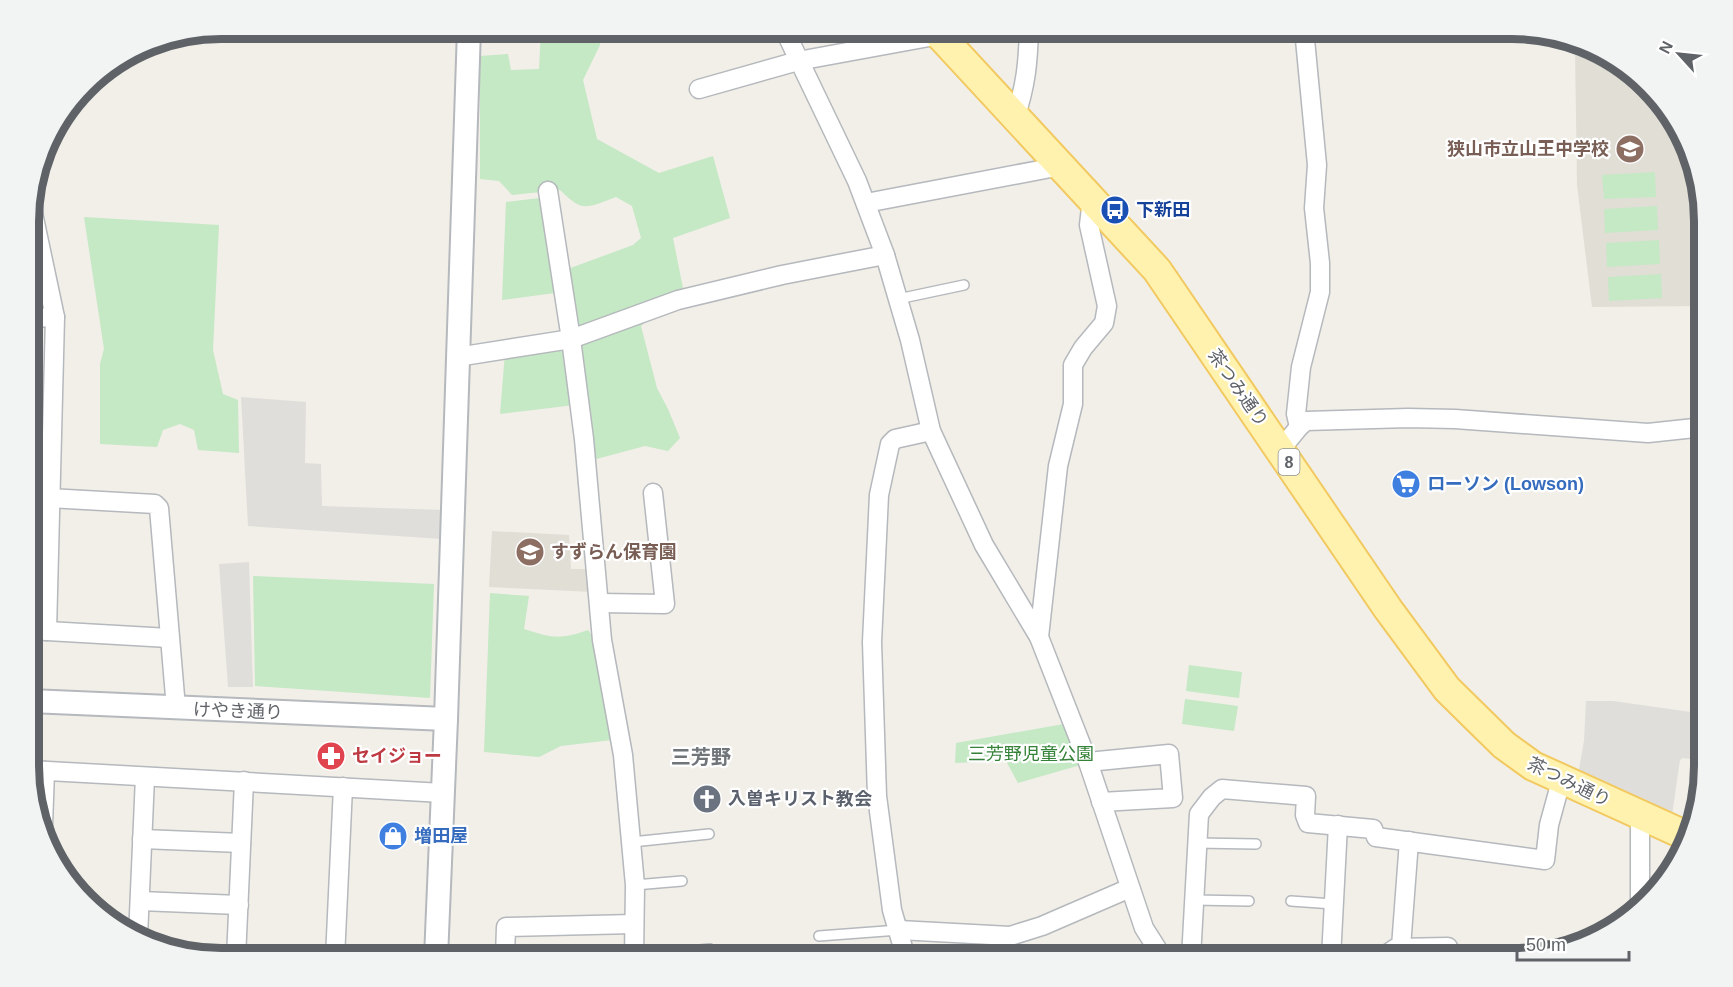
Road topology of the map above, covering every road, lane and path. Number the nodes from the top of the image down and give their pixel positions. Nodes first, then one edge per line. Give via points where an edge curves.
1 (469, 39) edge
2 (789, 39) edge
3 (903, 39) edge
4 (943, 39) edge
5 (1029, 39) edge
6 (1305, 39) edge
7 (798, 61) junction
8 (699, 89) dead end
9 (1015, 118) junction
10 (1061, 166) junction
11 (548, 192) dead end
12 (1092, 199) junction
13 (866, 203) junction
14 (39, 241) edge
15 (885, 255) junction
16 (964, 285) dead end
17 (898, 300) junction
18 (55, 317) junction
19 (39, 318) edge
20 (571, 339) junction
21 (458, 357) junction
22 (1299, 426) junction
23 (1694, 428) edge
24 (931, 431) junction
25 (1281, 449) junction
26 (653, 493) dead end
27 (49, 498) junction
28 (600, 603) junction
29 (39, 618) edge
30 (39, 630) edge
31 (1039, 637) junction
32 (169, 638) junction
33 (39, 701) edge
34 (176, 708) junction
35 (446, 719) junction
36 (1088, 762) junction
37 (39, 771) edge
38 (145, 777) junction
39 (1562, 781) junction
40 (244, 782) junction
41 (343, 787) junction
42 (443, 793) junction
43 (1101, 802) junction
44 (1640, 815) junction
45 (1338, 825) junction
46 (1681, 833) edge
47 (709, 834) dead end
48 (142, 839) junction
49 (1409, 841) junction
50 (241, 843) junction
51 (632, 843) junction
52 (1196, 843) junction
53 (1256, 844) dead end
54 (682, 881) dead end
55 (635, 885) junction
56 (1130, 888) junction
57 (1640, 896) edge
58 (1194, 900) junction
59 (140, 901) junction
60 (1249, 902) dead end
61 (1291, 902) dead end
62 (1333, 904) junction
63 (239, 905) junction
64 (633, 924) junction
65 (138, 928) edge
66 (899, 930) junction
67 (819, 936) dead end
68 (1401, 947) junction
69 (1448, 947) dead end
70 (237, 948) edge
71 (336, 948) edge
72 (436, 948) edge
73 (505, 948) edge
74 (634, 948) edge
75 (904, 948) edge
76 (1157, 948) edge
77 (1192, 948) edge
78 (1331, 948) edge
79 (1396, 948) edge

1 - 21 street
2 - 7 street
3 - 7 street
4 - 9 main road, 茶つみ通り / 8
5 - 9 street via 1028,74
6 - 22 street via 1317,165 1314,208 1320,292 1301,367 1296,414
7 - 8 street
7 - 13 street
9 - 10 main road, 茶つみ通り / 8
10 - 12 main road, 茶つみ通り / 8
10 - 13 street
11 - 20 street
12 - 25 main road, 茶つみ通り / 8 via 1157,270
12 - 31 street via 1089,225 1107,306 1104,323 1073,365 1073,404 1058,466
13 - 15 street
14 - 18 street
15 - 17 street
15 - 20 street via 678,300
16 - 17 lane
17 - 24 street
18 - 19 street
18 - 27 street
20 - 21 street
20 - 28 street
21 - 35 street
22 - 23 street via 1306,422 1408,418 1648,433
22 - 25 street
24 - 31 street via 984,545
24 - 66 street via 895,439 890,444 879,495 872,642 877,796 892,910
25 - 39 main road, 茶つみ通り / 8 via 1388,609 1447,689 1504,745
26 - 28 street via 665,604
27 - 29 street
27 - 32 street via 155,504 159,508
28 - 51 street
30 - 32 street
31 - 36 street
32 - 34 street
33 - 34 street, けやき通り
34 - 35 street, けやき通り
35 - 42 street
36 - 43 street
36 - 43 street via 1170,754 1173,798
37 - 38 street
38 - 40 street
38 - 48 street
39 - 44 main road, 茶つみ通り / 8
39 - 49 street via 1549,825 1545,860
40 - 41 street
40 - 50 street
41 - 42 street
41 - 71 street
42 - 72 street
43 - 56 street
44 - 46 main road, 茶つみ通り / 8
44 - 57 street
45 - 49 street via 1373,829 1376,837
45 - 52 street via 1308,822 1306,796 1222,789 1199,814
45 - 62 street
47 - 51 lane
48 - 50 street
48 - 59 street
49 - 68 street
50 - 63 street
51 - 55 street
52 - 53 lane
52 - 58 street
54 - 55 lane
55 - 64 street
56 - 66 street via 1010,936
56 - 76 street via 1144,928
58 - 60 lane
58 - 77 street
59 - 63 street
59 - 65 street
61 - 62 lane
62 - 78 street
63 - 70 street
64 - 73 street via 506,927
64 - 74 street
66 - 67 lane
66 - 75 street
68 - 69 street
68 - 79 street

